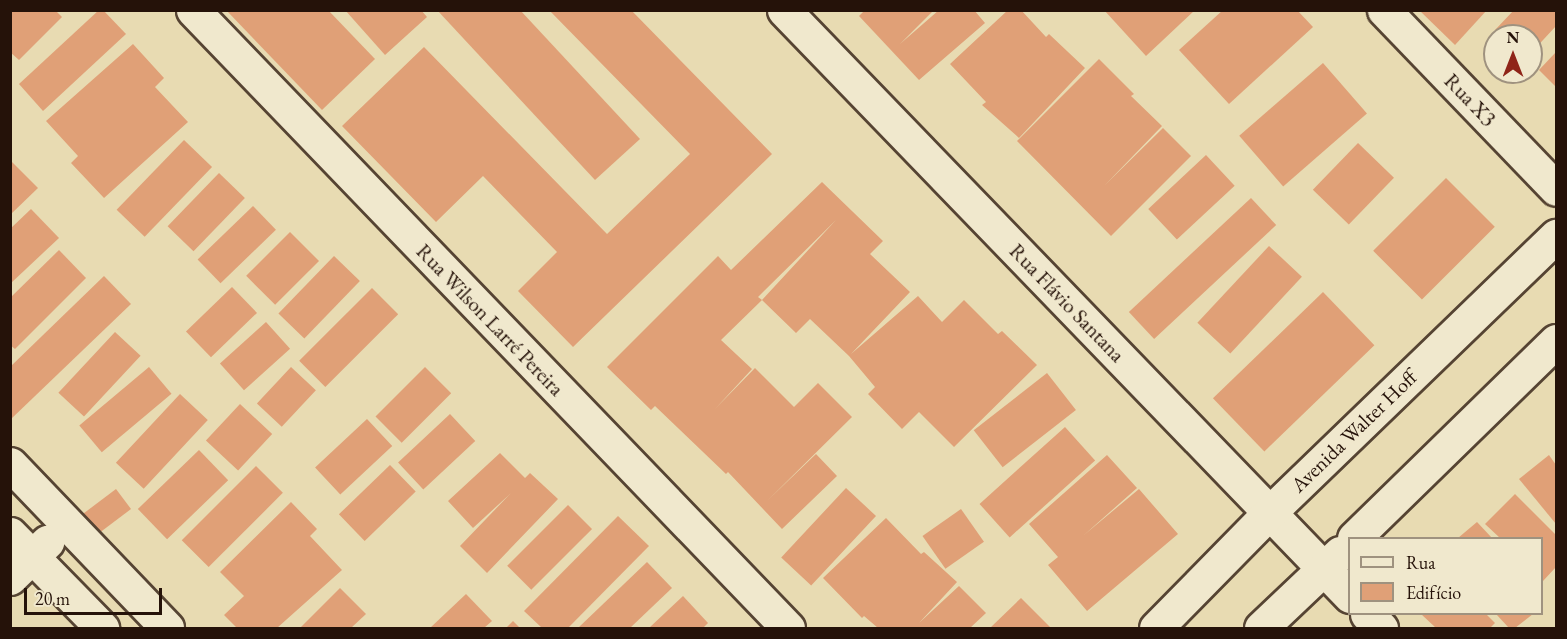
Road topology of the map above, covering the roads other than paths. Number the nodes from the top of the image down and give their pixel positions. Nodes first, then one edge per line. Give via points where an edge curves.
1 (193, 10) edge
2 (784, 10) edge
3 (1384, 10) edge
4 (1557, 189) edge
5 (1557, 236) edge
6 (1557, 341) edge
7 (10, 464) edge
8 (1269, 513) junction
9 (66, 522) junction
10 (10, 534) edge
11 (1355, 537) edge
12 (1348, 545) edge
13 (22, 568) edge
14 (1323, 568) junction
15 (1348, 594) edge
16 (1368, 615) edge
17 (102, 628) edge
18 (167, 628) edge
19 (788, 628) edge
20 (1155, 628) edge
21 (1261, 628) edge
22 (1381, 628) edge

1 - 19 street, Rua Wilson Larré Pereira
2 - 8 street, Rua Flávio Santana
3 - 4 street, Rua X3
5 - 8 street, Avenida Walter Hoff
6 - 11 street
7 - 9 street
8 - 14 street, Rua Flávio Santana
8 - 20 street, Avenida Walter Hoff
9 - 13 street
9 - 18 street
10 - 13 street
12 - 14 street
13 - 17 street
14 - 15 street, Rua Flávio Santana
14 - 21 street
16 - 22 street

